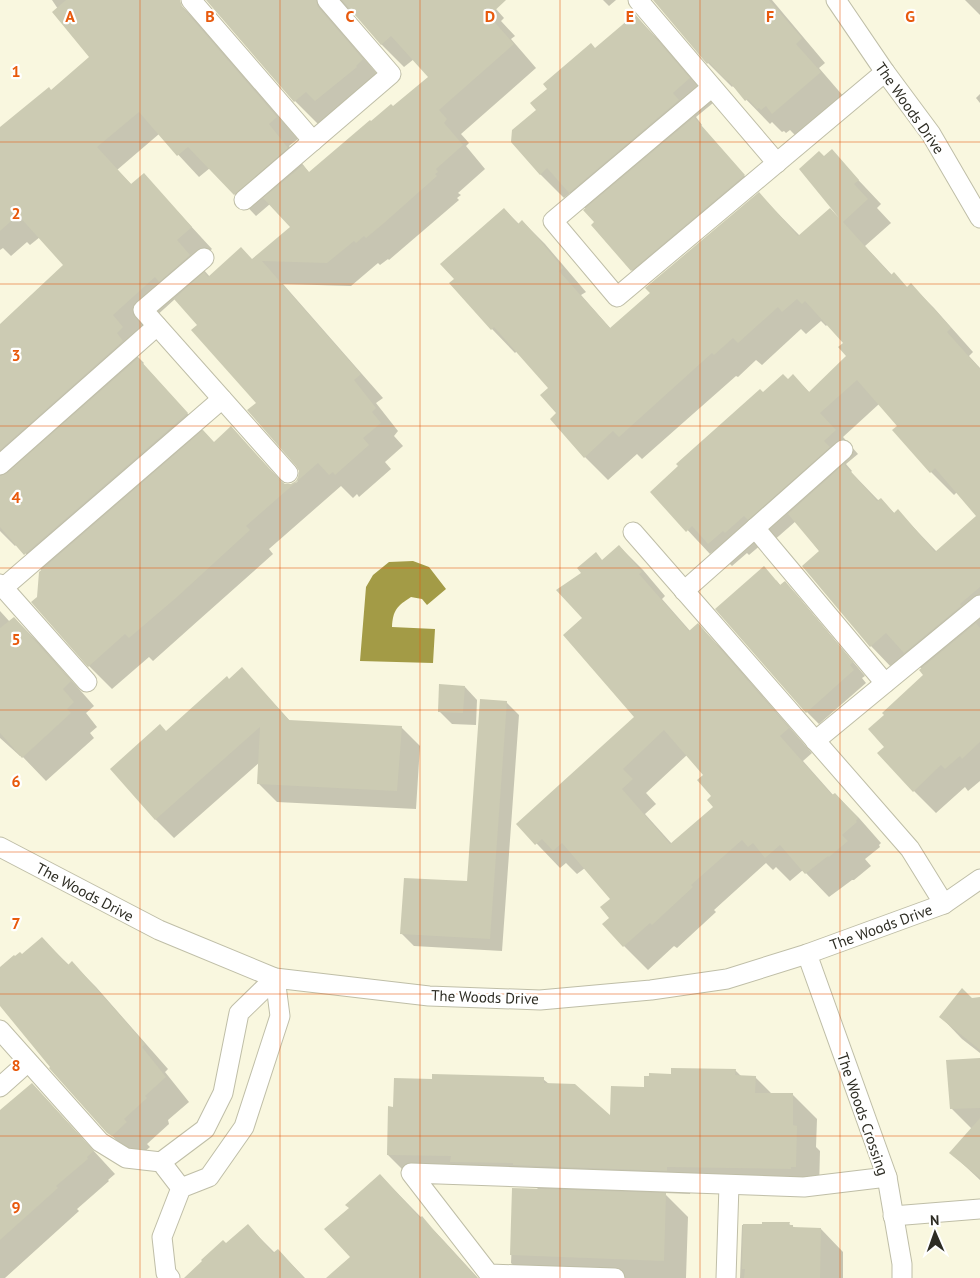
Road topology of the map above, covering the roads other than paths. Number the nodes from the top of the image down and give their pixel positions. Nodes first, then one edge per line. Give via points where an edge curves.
1 (191, 0) edge
2 (328, 0) edge
3 (638, 0) edge
4 (836, 0) edge
5 (885, 72) junction
6 (712, 87) junction
7 (313, 141) junction
8 (777, 163) junction
9 (244, 200) dead end
10 (980, 218) edge
11 (204, 258) dead end
12 (157, 326) junction
13 (222, 399) junction
14 (843, 450) dead end
15 (0, 465) edge
16 (288, 473) dead end
17 (755, 528) junction
18 (633, 532) dead end
19 (2, 586) edge
20 (684, 591) junction
21 (980, 605) edge
22 (88, 682) dead end
23 (885, 683) junction
24 (815, 741) junction
25 (0, 847) edge
26 (980, 879) edge
27 (944, 904) junction
28 (807, 954) junction
29 (275, 978) junction
30 (0, 1030) edge
31 (28, 1062) junction
32 (0, 1087) edge
33 (161, 1162) junction
34 (887, 1177) junction
35 (729, 1185) junction
36 (181, 1188) junction
37 (980, 1209) edge
38 (893, 1216) junction
39 (170, 1278) edge
40 (615, 1278) edge
41 (726, 1278) edge
42 (902, 1278) edge

1 - 7 lane
2 - 7 lane via 391,74
3 - 6 lane
4 - 5 lane, The Woods Drive
5 - 8 lane
5 - 10 lane, The Woods Drive via 931,134
6 - 8 lane
6 - 8 lane via 553,221 617,297
7 - 9 lane
11 - 12 lane via 143,310
12 - 13 lane
12 - 15 lane
13 - 16 lane
13 - 19 lane
14 - 17 lane
17 - 20 lane
17 - 23 lane
18 - 20 lane
19 - 22 lane
20 - 24 lane
21 - 23 lane
23 - 24 lane
24 - 27 lane via 910,849
25 - 29 lane, The Woods Drive via 159,930
26 - 27 lane, The Woods Drive
27 - 28 lane, The Woods Drive
28 - 29 lane, The Woods Drive via 728,979 540,1000 430,996
28 - 34 lane, The Woods Crossing
29 - 33 lane via 239,1013 222,1093 205,1129
29 - 36 lane via 280,1016 244,1127 210,1177
30 - 31 lane
31 - 32 lane
31 - 33 lane via 100,1142 126,1158
33 - 36 lane
34 - 35 lane via 804,1187
34 - 38 lane, The Woods Crossing
35 - 40 lane via 411,1173 489,1274
35 - 41 lane
36 - 39 lane via 162,1237 166,1273
37 - 38 lane
38 - 42 lane, The Woods Crossing

